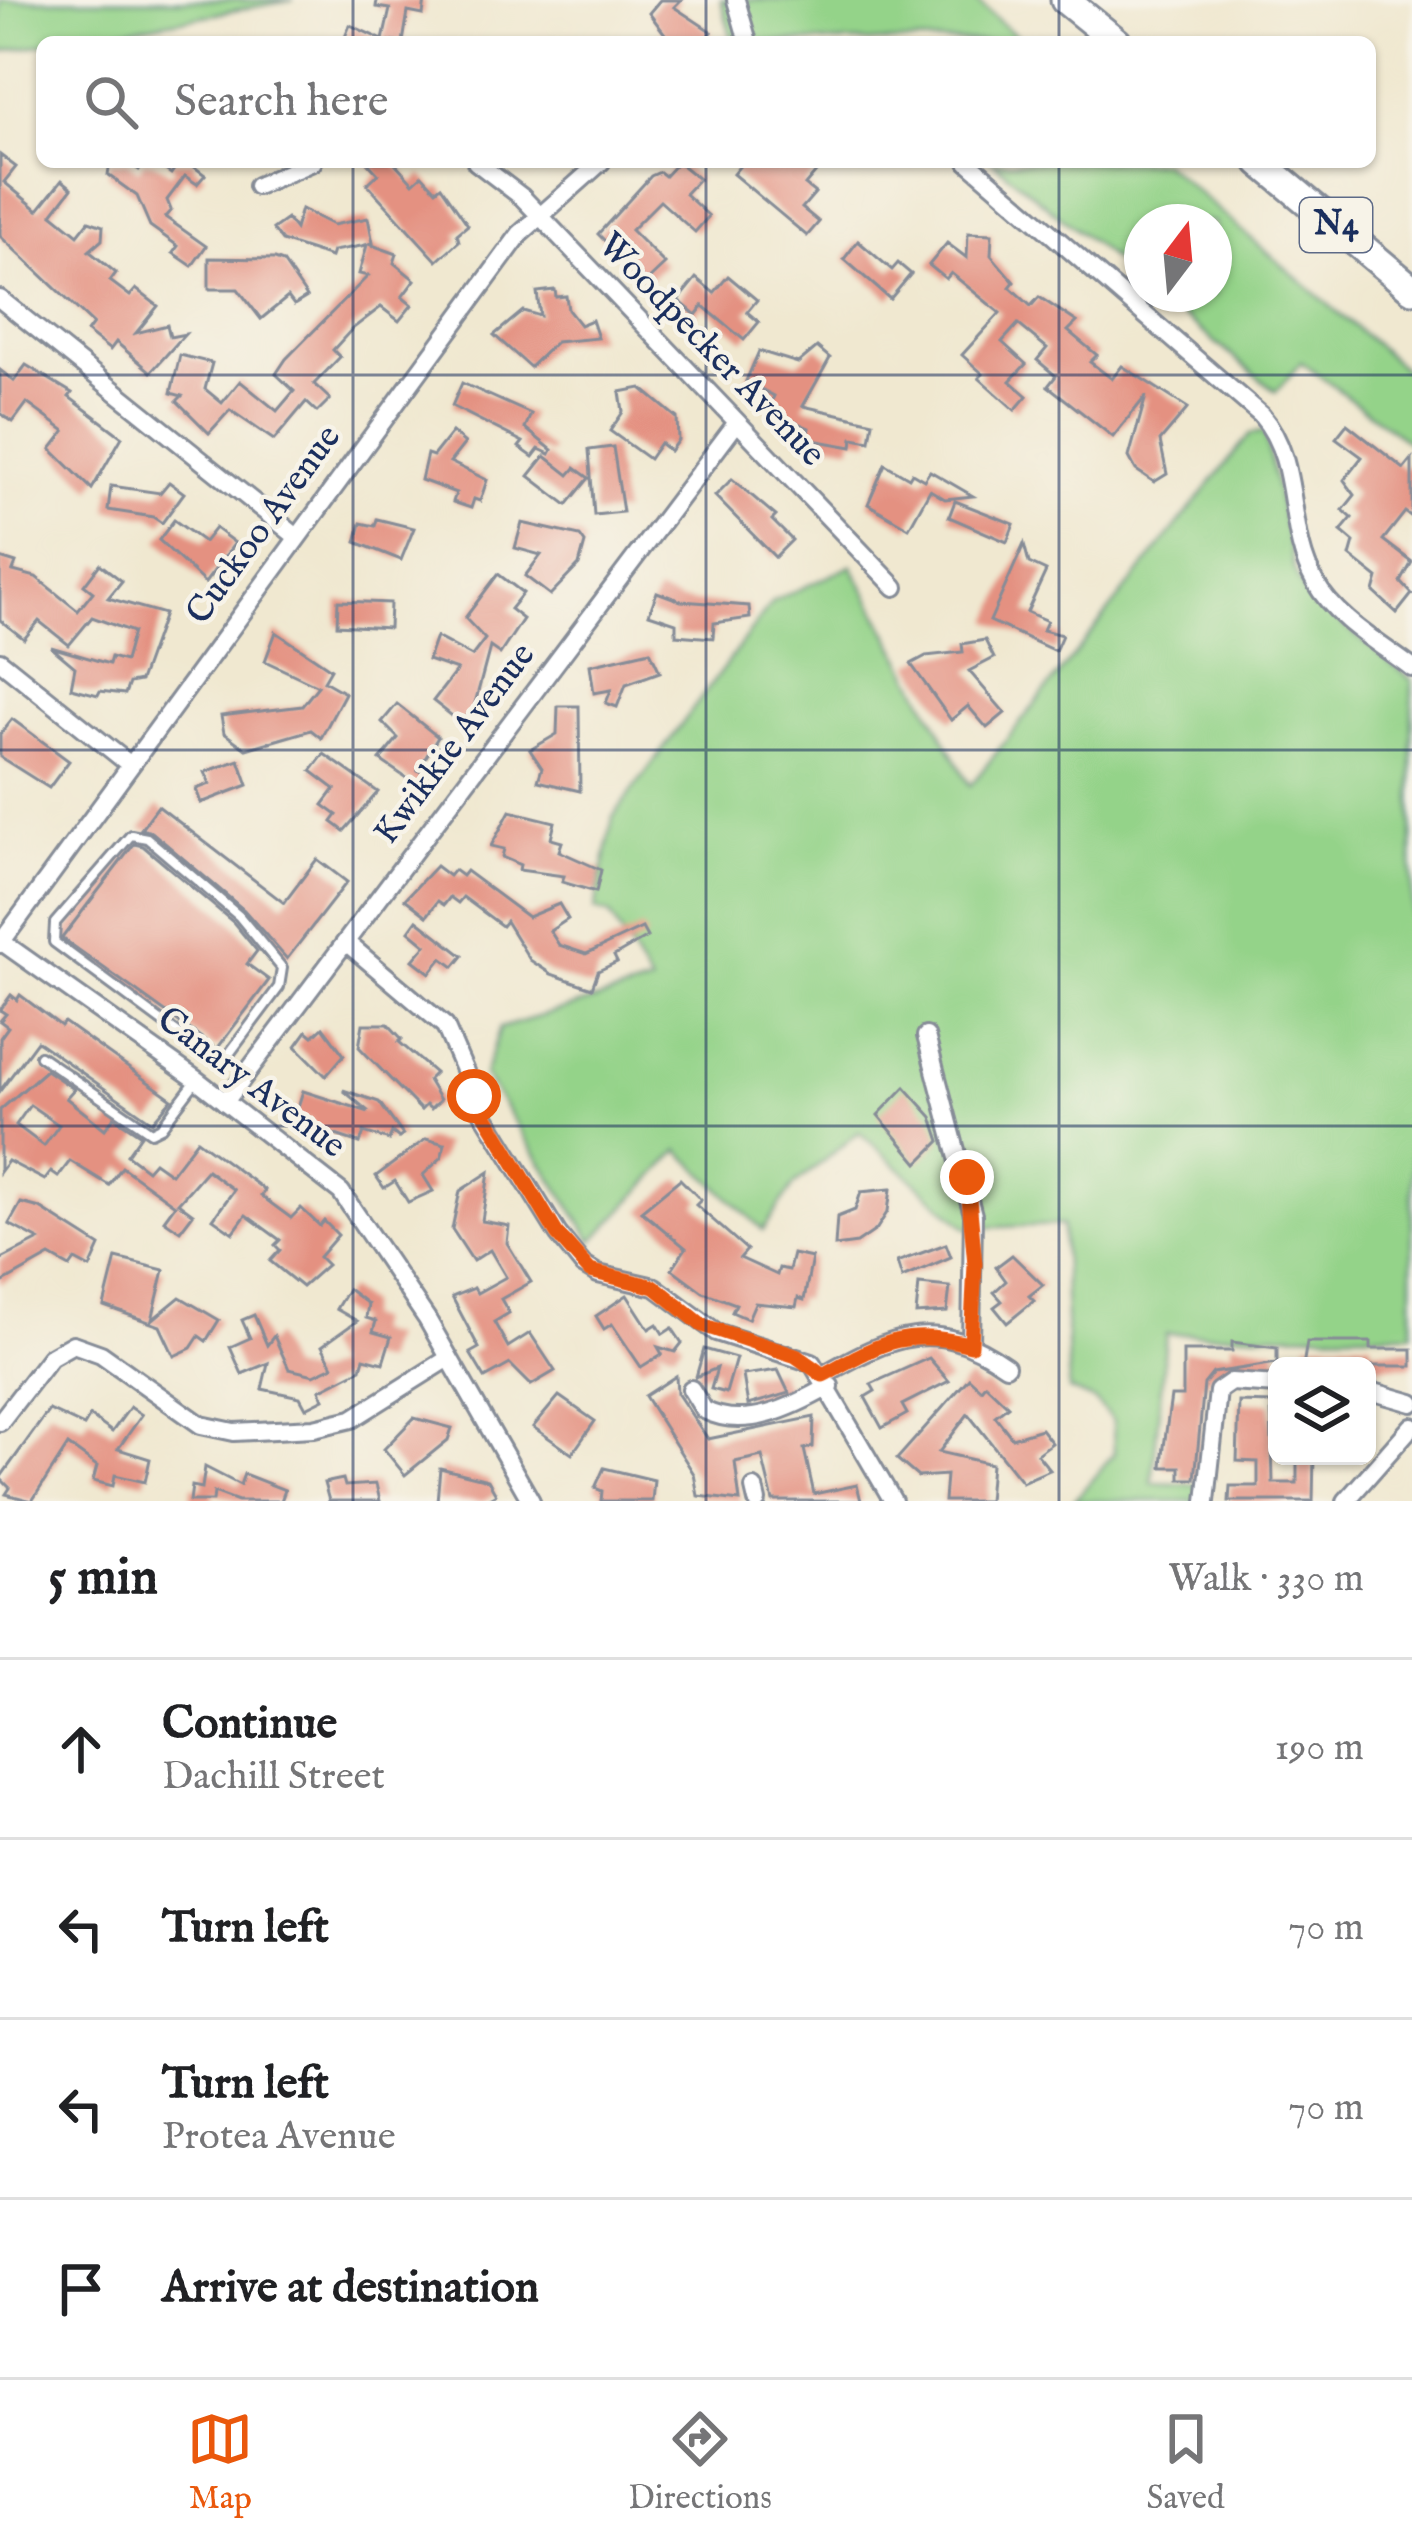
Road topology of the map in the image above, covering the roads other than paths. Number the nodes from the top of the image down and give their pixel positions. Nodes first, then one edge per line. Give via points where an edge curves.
1 (736, 0) edge
2 (1065, 0) edge
3 (746, 36) edge
4 (1110, 36) edge
5 (298, 168) edge
6 (483, 168) edge
7 (594, 168) edge
8 (975, 168) edge
9 (1267, 168) edge
10 (257, 185) dead end
11 (538, 215) junction
12 (1412, 289) edge
13 (0, 299) edge
14 (735, 424) junction
15 (297, 537) junction
16 (895, 587) dead end
17 (0, 662) edge
18 (1412, 668) edge
19 (129, 764) junction
20 (1, 943) edge
21 (347, 943) junction
22 (258, 1016) junction
23 (279, 1032) junction
24 (926, 1036) dead end
25 (40, 1056) dead end
26 (197, 1080) junction
27 (226, 1102) junction
28 (971, 1345) junction
29 (449, 1358) junction
30 (1006, 1366) dead end
31 (826, 1380) junction
32 (1268, 1384) edge
33 (691, 1389) dead end
34 (1376, 1392) edge
35 (1412, 1402) edge
36 (0, 1423) edge
37 (1412, 1426) edge
38 (531, 1501) edge
39 (893, 1501) edge
40 (1206, 1501) edge
41 (1346, 1501) edge

1 - 3 street
2 - 4 highway
5 - 10 street
6 - 11 street, Woodpecker Avenue
7 - 11 street, Cuckoo Avenue
8 - 18 street via 1270,426 1314,581 1342,615
9 - 12 highway, N4
11 - 14 street, Woodpecker Avenue
11 - 15 street, Cuckoo Avenue
13 - 15 street
14 - 16 street, Woodpecker Avenue
14 - 21 street, Kwikkie Avenue
15 - 19 street, Cuckoo Avenue
17 - 19 street
19 - 20 street, Cuckoo Avenue
20 - 26 street, Canary Avenue
21 - 23 street, Kwikkie Avenue
21 - 31 street via 445,1026 483,1113 583,1265 655,1287 702,1325 796,1356
22 - 22 lane via 282,983 282,968 239,916 147,838 124,838 55,923 61,948 208,1056 230,1055
22 - 23 lane
23 - 27 street, Kwikkie Avenue
24 - 28 street via 973,1215
25 - 26 lane via 151,1132
26 - 27 street, Canary Avenue
27 - 29 street, Canary Avenue via 348,1200
28 - 30 street
28 - 31 street via 901,1336
29 - 36 street via 352,1419 234,1432 201,1425 101,1354 73,1344 50,1357
29 - 38 street, Canary Avenue
31 - 33 street via 779,1409 737,1420 704,1410
31 - 39 street
32 - 40 street via 1231,1382 1218,1391
34 - 35 street
37 - 41 street

